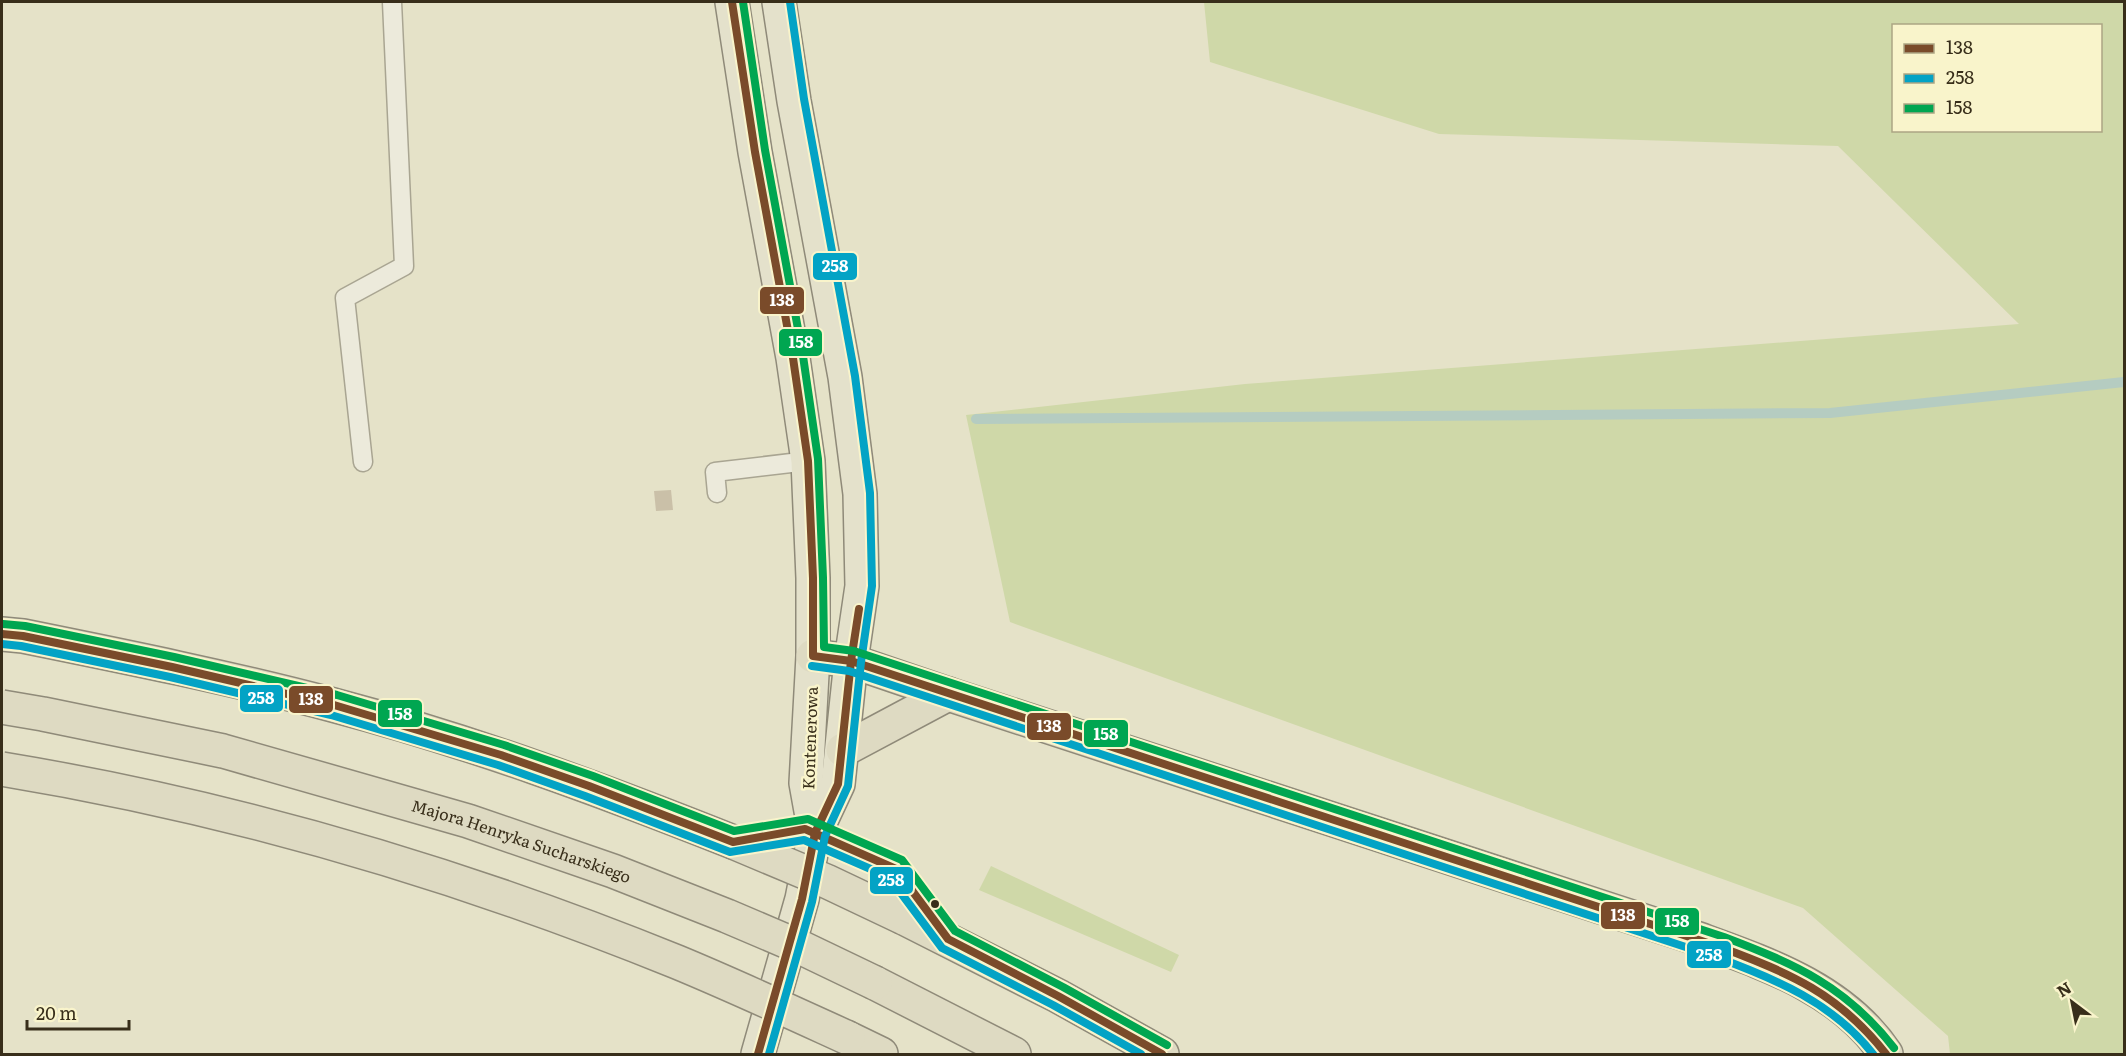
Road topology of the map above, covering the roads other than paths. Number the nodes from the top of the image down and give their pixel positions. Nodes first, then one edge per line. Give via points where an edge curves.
1 (392, 2) edge
2 (732, 2) edge
3 (779, 2) edge
4 (807, 461) junction
5 (363, 462) dead end
6 (717, 493) dead end
7 (12, 635) edge
8 (813, 656) junction
9 (851, 661) junction
10 (948, 694) junction
11 (2, 707) edge
12 (843, 750) junction
13 (2, 769) edge
14 (815, 833) junction
15 (758, 1054) edge
16 (881, 1054) edge
17 (1014, 1054) edge
18 (1162, 1054) edge
19 (1886, 1054) edge

1 - 5 lane via 404,266 345,298
2 - 4 main road, Kontenerowa
3 - 9 main road, Kontenerowa via 845,376 860,494 862,586
4 - 6 lane via 715,472
4 - 8 main road, Kontenerowa
7 - 18 highway, bridge via 334,705 589,786 826,880 910,907 948,939
8 - 9 highway
8 - 14 main road, Kontenerowa via 806,783
9 - 10 highway
9 - 12 main road, Kontenerowa
10 - 12 highway
10 - 19 highway via 1649,922 1753,960 1835,1001 1862,1024
11 - 17 highway, Majora Henryka Sucharskiego, bridge via 223,751 468,821 613,872 802,948
12 - 14 main road, Kontenerowa via 838,784
13 - 16 highway, bridge via 183,805 400,863 678,962
14 - 15 main road, Kontenerowa via 802,899

